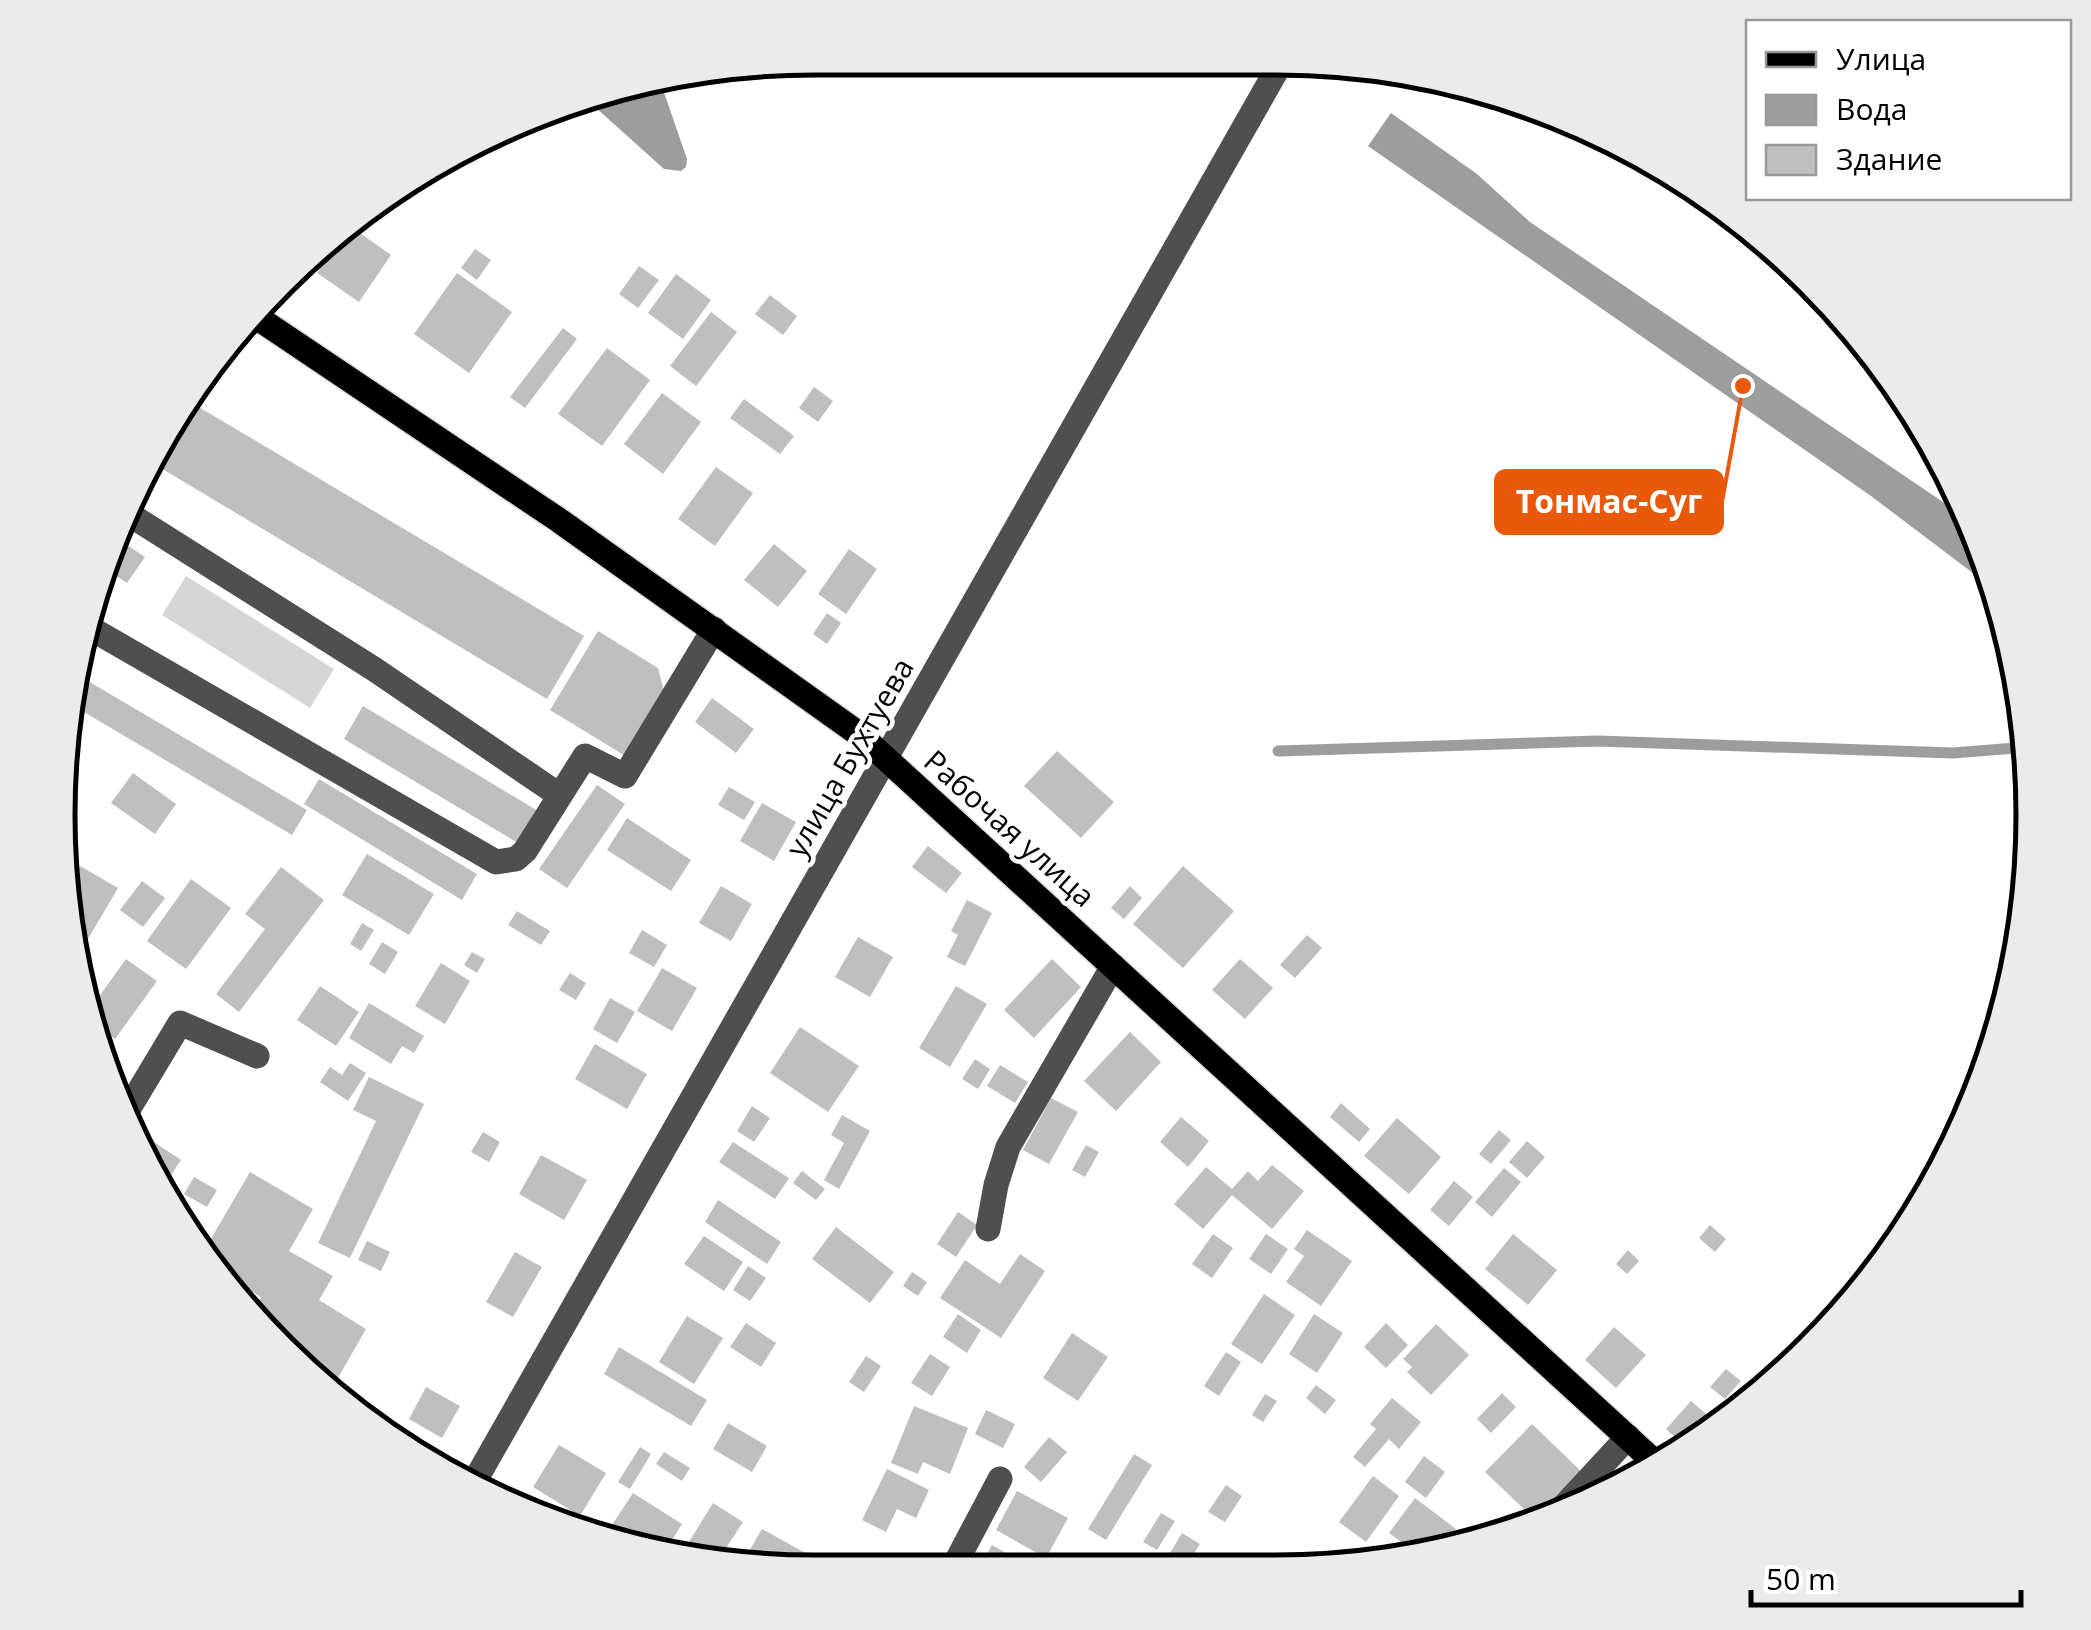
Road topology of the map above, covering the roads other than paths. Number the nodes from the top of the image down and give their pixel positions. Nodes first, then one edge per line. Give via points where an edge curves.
1 (1274, 75) edge
2 (264, 322) edge
3 (136, 520) edge
4 (714, 630) junction
5 (98, 633) edge
6 (886, 758) junction
7 (559, 794) junction
8 (1112, 966) junction
9 (257, 1056) dead end
10 (133, 1102) edge
11 (988, 1229) dead end
12 (1628, 1438) junction
13 (1647, 1455) edge
14 (479, 1474) edge
15 (1000, 1479) dead end
16 (1580, 1490) edge
17 (960, 1555) edge

1 - 6 street, улица Бухтуева
2 - 4 main road, Рабочая улица
3 - 7 street
4 - 6 main road, Рабочая улица
4 - 7 street via 625,776 585,756
5 - 7 street via 496,862 525,851
6 - 8 main road, Рабочая улица
6 - 14 street, улица Бухтуева
8 - 11 street via 1008,1147
8 - 12 main road, Рабочая улица
9 - 10 street via 180,1022
12 - 13 main road, Рабочая улица
12 - 16 street
15 - 17 street

